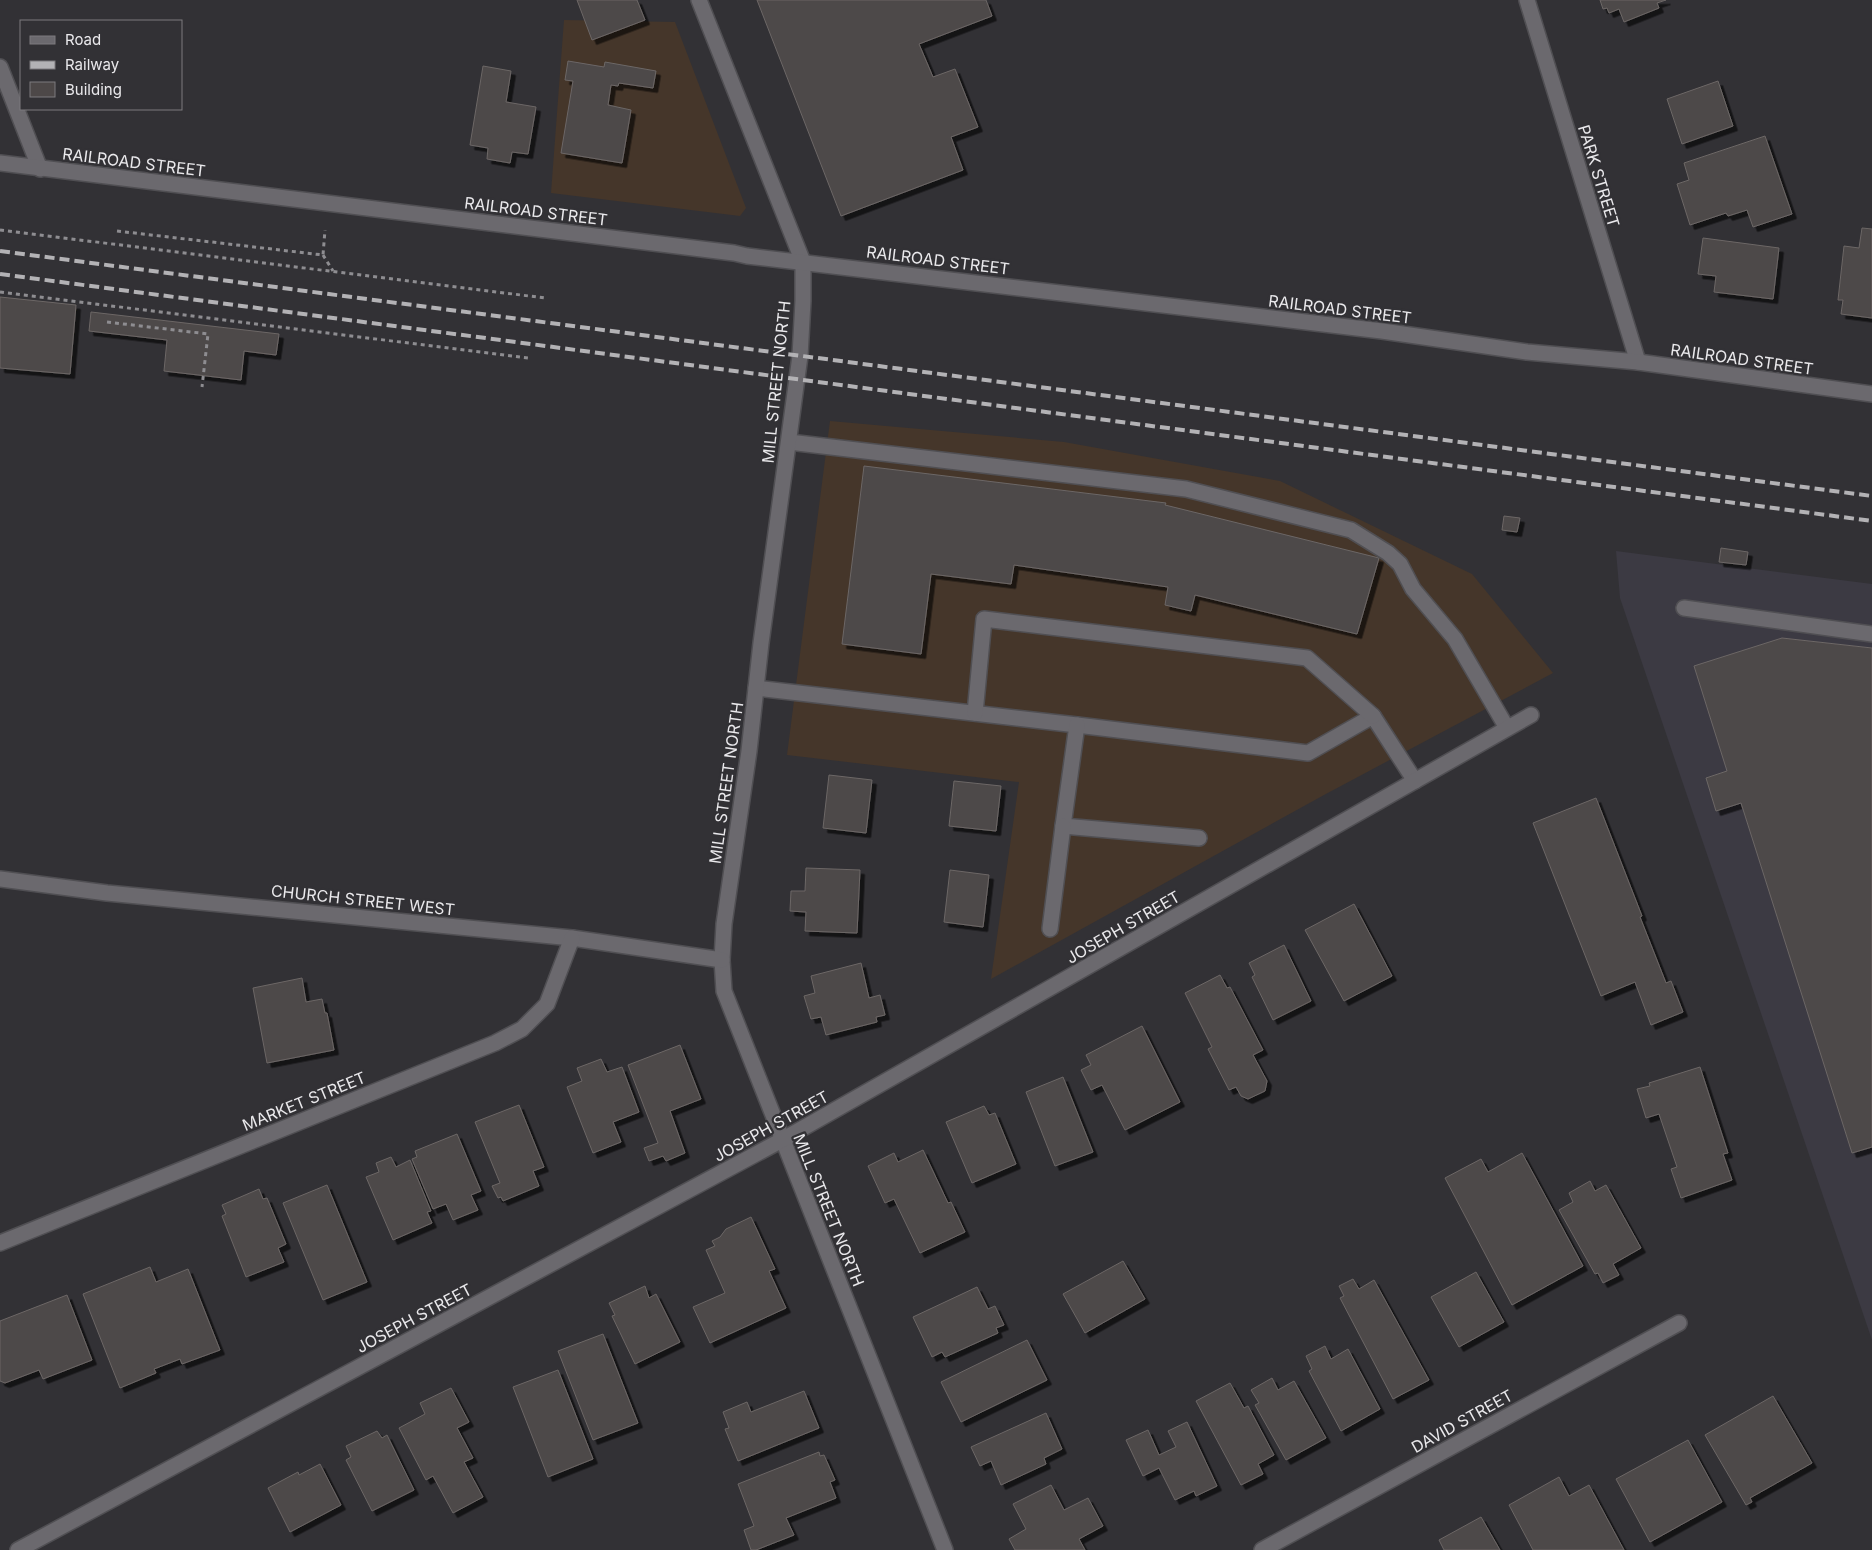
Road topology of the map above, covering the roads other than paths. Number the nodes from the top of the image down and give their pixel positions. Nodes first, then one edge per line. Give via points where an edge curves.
1 (699, 0) edge
2 (1527, 0) edge
3 (0, 67) edge
4 (0, 163) edge
5 (40, 168) junction
6 (803, 262) junction
7 (1638, 362) junction
8 (1872, 394) edge
9 (789, 442) junction
10 (1684, 608) dead end
11 (1872, 634) edge
12 (756, 688) junction
13 (975, 713) junction
14 (1531, 715) dead end
15 (1373, 716) junction
16 (1077, 725) junction
17 (1507, 728) junction
18 (1415, 781) junction
19 (1063, 826) junction
20 (1199, 838) dead end
21 (0, 879) edge
22 (1050, 929) dead end
23 (572, 938) junction
24 (722, 960) junction
25 (782, 1140) junction
26 (0, 1243) edge
27 (1679, 1323) dead end
28 (18, 1550) edge
29 (945, 1550) edge
30 (1262, 1550) edge

1 - 6 street, MILL STREET NORTH
2 - 7 street, PARK STREET
3 - 5 street
4 - 5 street, RAILROAD STREET
5 - 6 street, RAILROAD STREET
6 - 7 street, RAILROAD STREET via 1527,352
6 - 9 street, MILL STREET NORTH via 800,356
7 - 8 street, RAILROAD STREET
9 - 12 street, MILL STREET NORTH
9 - 17 street via 1186,489 1351,530 1400,564 1412,589 1455,639
10 - 11 street
12 - 13 street
12 - 24 street, MILL STREET NORTH
13 - 15 street via 984,619 1307,658
13 - 16 street
14 - 17 street, JOSEPH STREET
15 - 16 street via 1308,753
15 - 18 street
16 - 19 street
17 - 18 street, JOSEPH STREET
18 - 25 street, JOSEPH STREET
19 - 20 street
19 - 22 street
21 - 23 street, CHURCH STREET WEST via 107,893
23 - 24 street, CHURCH STREET WEST
23 - 26 street, MARKET STREET via 546,1004 522,1029 495,1043
24 - 25 street, MILL STREET NORTH via 724,991
25 - 28 street, JOSEPH STREET
25 - 29 street, MILL STREET NORTH
27 - 30 street, DAVID STREET

